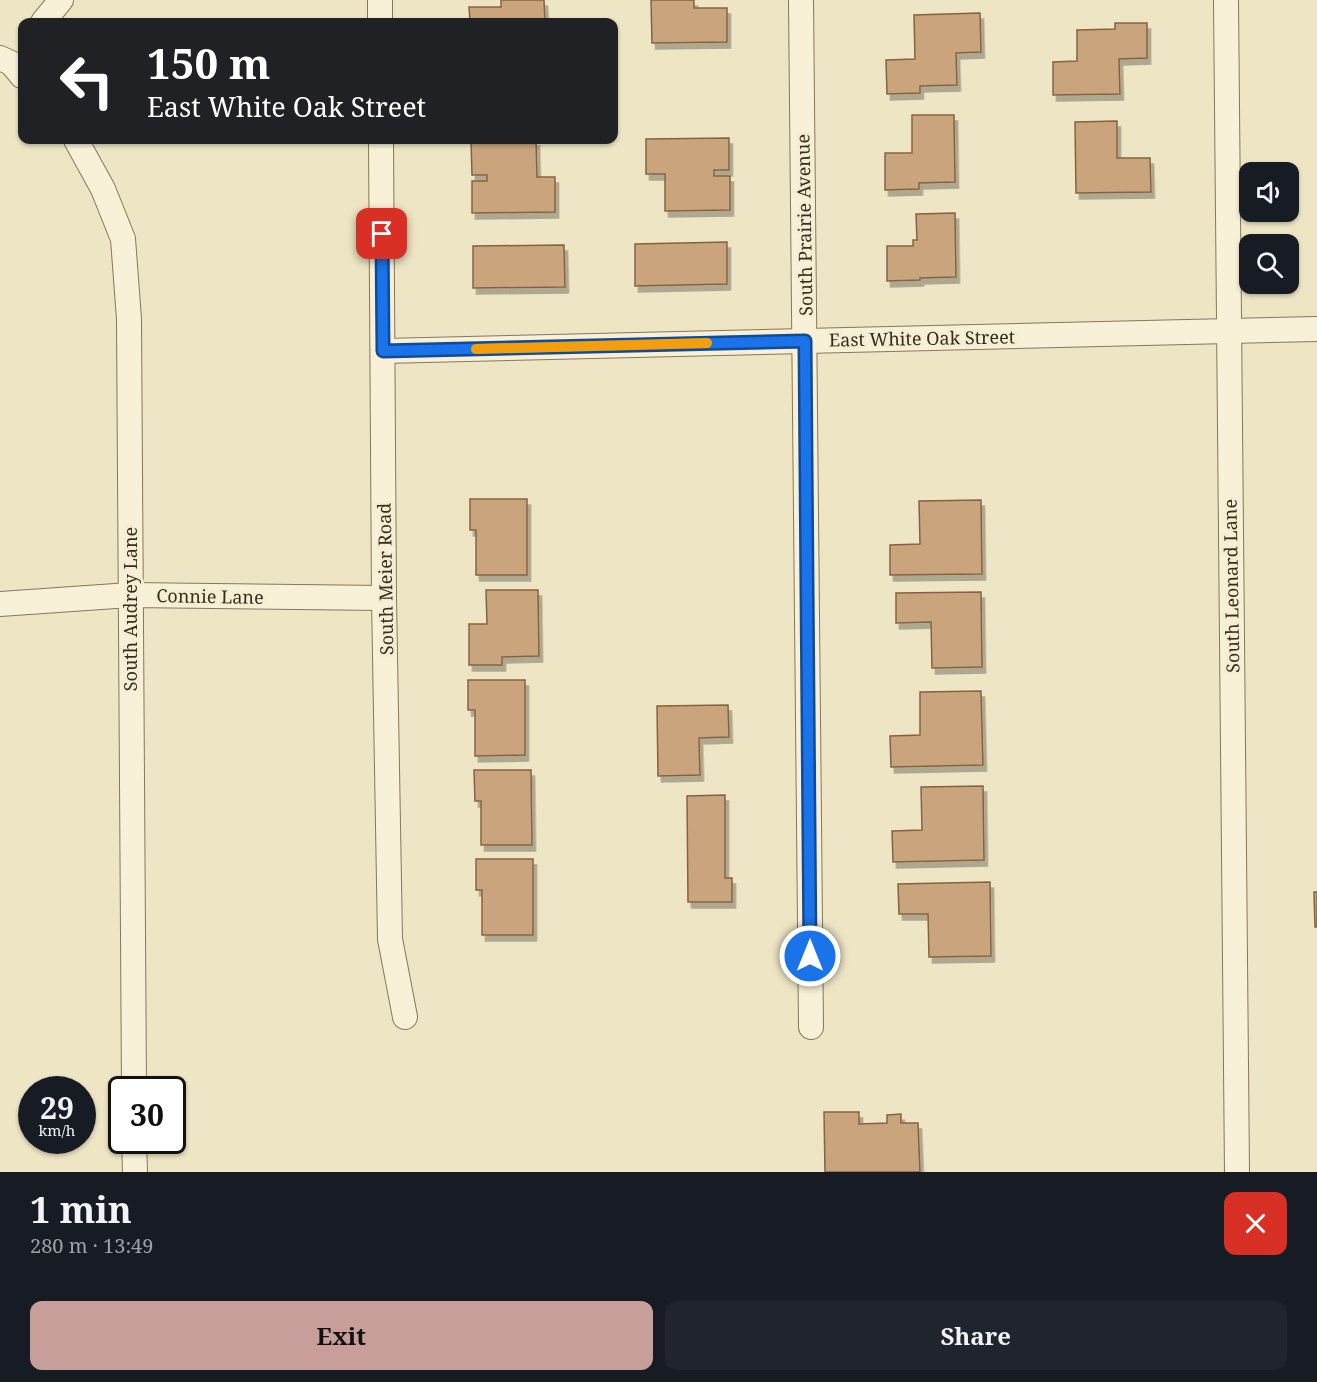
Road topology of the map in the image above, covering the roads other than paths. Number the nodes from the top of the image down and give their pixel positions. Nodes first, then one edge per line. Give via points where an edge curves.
1 (61, 0) edge
2 (380, 0) edge
3 (801, 0) edge
4 (1226, 0) edge
5 (46, 18) edge
6 (380, 18) edge
7 (78, 144) edge
8 (381, 144) edge
9 (1317, 329) edge
10 (1228, 331) junction
11 (805, 341) junction
12 (383, 351) junction
13 (130, 595) junction
14 (384, 598) junction
15 (0, 604) edge
16 (405, 1017) dead end
17 (811, 1027) dead end
18 (134, 1076) edge
19 (134, 1154) edge
20 (135, 1172) edge
21 (1237, 1172) edge

1 - 5 street
2 - 6 street
3 - 11 street, South Prairie Avenue
4 - 10 street, South Leonard Lane
7 - 13 street, South Audrey Lane via 123,239 129,318
8 - 12 street, South Meier Road
9 - 10 street, East White Oak Street
10 - 11 street, East White Oak Street
10 - 21 street, South Leonard Lane
11 - 12 street, East White Oak Street
11 - 17 street, South Prairie Avenue
12 - 14 street, South Meier Road
13 - 14 street, Connie Lane
13 - 15 street, Connie Lane
13 - 18 street, South Audrey Lane
14 - 16 street, South Meier Road via 390,939
19 - 20 street

